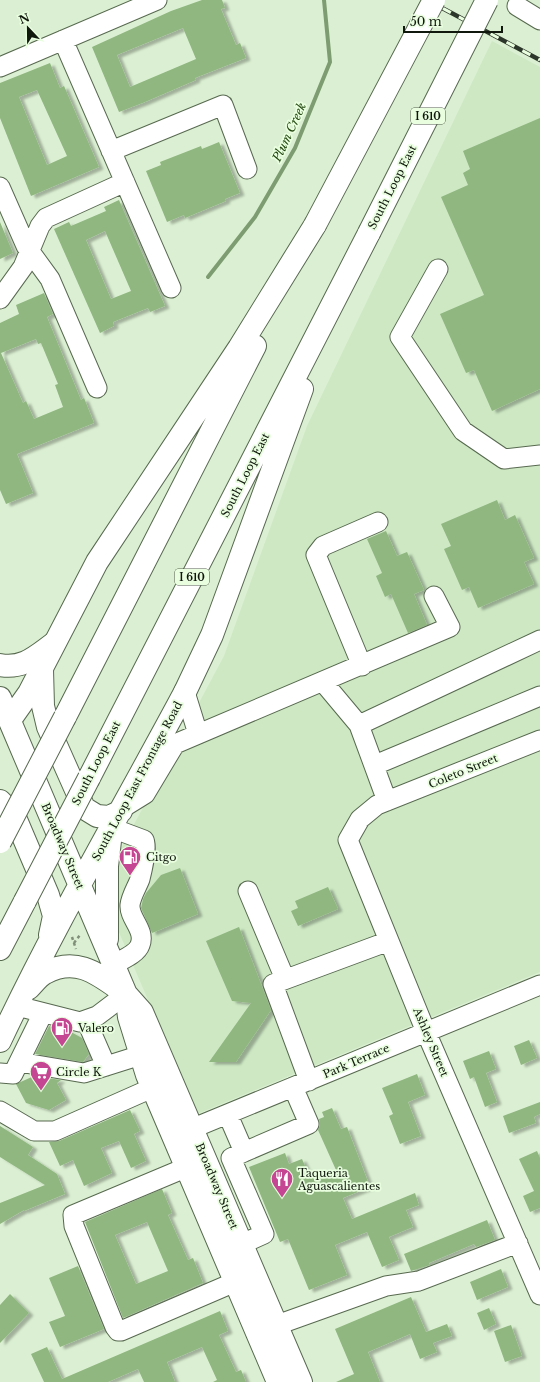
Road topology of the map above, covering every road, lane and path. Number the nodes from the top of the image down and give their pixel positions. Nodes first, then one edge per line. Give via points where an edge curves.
1 (157, 0) edge
2 (434, 0) edge
3 (487, 0) edge
4 (517, 6) dead end
5 (540, 20) edge
6 (63, 40) junction
7 (0, 67) edge
8 (112, 151) junction
9 (247, 168) dead end
10 (125, 182) junction
11 (0, 187) edge
12 (30, 252) junction
13 (438, 269) dead end
14 (171, 288) dead end
15 (0, 299) edge
16 (245, 351) junction
17 (300, 379) junction
18 (98, 388) dead end
19 (540, 455) edge
20 (378, 522) dead end
21 (434, 596) dead end
22 (540, 640) edge
23 (56, 642) junction
24 (0, 665) edge
25 (362, 666) junction
26 (42, 669) junction
27 (323, 682) junction
28 (185, 692) junction
29 (540, 696) edge
30 (0, 698) edge
31 (5, 724) edge
32 (359, 725) junction
33 (198, 734) junction
34 (540, 740) edge
35 (375, 765) junction
36 (387, 801) junction
37 (0, 802) edge
38 (119, 815) junction
39 (0, 842) edge
40 (79, 886) junction
41 (248, 891) dead end
42 (130, 904) junction
43 (106, 910) junction
44 (69, 931) dead end
45 (80, 935) dead end
46 (389, 941) junction
47 (74, 943) junction
48 (0, 949) edge
49 (46, 949) junction
50 (78, 954) dead end
51 (110, 957) junction
52 (285, 979) junction
53 (540, 985) edge
54 (126, 994) junction
55 (19, 1000) junction
56 (43, 1013) junction
57 (86, 1020) junction
58 (426, 1032) junction
59 (0, 1041) edge
60 (141, 1055) junction
61 (19, 1062) junction
62 (106, 1066) junction
63 (0, 1073) edge
64 (301, 1084) junction
65 (152, 1088) junction
66 (0, 1111) edge
67 (228, 1114) junction
68 (193, 1129) junction
69 (172, 1137) junction
70 (244, 1152) junction
71 (185, 1168) junction
72 (518, 1243) junction
73 (242, 1244) junction
74 (235, 1282) junction
75 (540, 1295) edge
76 (277, 1326) junction
77 (278, 1382) edge
78 (301, 1382) edge

1 - 6 street
2 - 16 main road, bridge
3 - 17 main road, South Loop East / I 610, bridge via 369,233
4 - 5 street
6 - 7 street
6 - 8 street
8 - 9 street via 223,105
8 - 10 street
10 - 12 street via 46,218 40,226
10 - 14 street
11 - 12 street
12 - 15 street via 23,267
12 - 18 street via 50,279
13 - 19 street via 400,337 463,431 504,459
16 - 23 main road via 97,562
16 - 39 main road, bridge via 65,717
17 - 28 main road, South Loop East Frontage Road via 212,635
17 - 48 main road, South Loop East / I 610, bridge
20 - 25 street via 323,546 316,555
21 - 25 street via 450,627
22 - 32 street
23 - 24 main road via 16,667
23 - 26 main road
25 - 27 street
26 - 31 main road via 30,693
26 - 38 main road via 43,706 48,727 84,808 97,816
27 - 32 street
27 - 33 street
28 - 33 street
28 - 38 main road, South Loop East Frontage Road
29 - 35 street
30 - 31 main road, Broadway Street
31 - 40 main road, Broadway Street
32 - 35 street
33 - 38 street via 175,744 145,794
34 - 36 street, Coleto Street
35 - 36 street
36 - 46 street, Ashley Street via 377,805 360,819 348,840
37 - 49 main road via 14,815 48,895 54,916
38 - 40 main road, South Loop East Frontage Road
38 - 42 street via 123,831 146,843 140,879
38 - 43 main road via 106,866
40 - 49 main road, South Loop East Frontage Road
40 - 51 main road, Broadway Street
41 - 52 street
42 - 43 street
42 - 51 street via 142,937 140,946 135,951
43 - 51 main road
44 - 47 path
45 - 47 path
46 - 52 street
46 - 58 street, Ashley Street
47 - 50 path
49 - 55 main road, South Loop East Frontage Road
51 - 54 main road, Broadway Street
52 - 64 street via 273,984
53 - 58 street, Park Terrace
54 - 55 main road via 90,969 80,966 64,967 45,973
54 - 57 street via 97,1016
54 - 60 main road, Broadway Street via 129,1017
54 - 68 main road, Broadway Street via 142,1012
55 - 56 street
55 - 59 main road, South Loop East Frontage Road
56 - 57 street via 80,1022
56 - 61 street
57 - 62 street
58 - 64 street, Park Terrace
58 - 72 street, Ashley Street
60 - 62 street
60 - 65 main road, Broadway Street
61 - 62 street via 84,1073
61 - 63 street via 13,1074
64 - 67 street, Park Terrace
64 - 70 street via 309,1124
65 - 66 street via 55,1131 34,1131
65 - 69 main road, Broadway Street
67 - 68 street, Park Terrace
67 - 70 street
68 - 69 street, Park Terrace
68 - 73 main road, Broadway Street
69 - 71 main road, Broadway Street
70 - 73 street via 231,1158 264,1234
71 - 74 main road, Broadway Street
71 - 74 street via 74,1214 74,1226 115,1327 121,1331
72 - 75 street, Ashley Street
72 - 76 street via 419,1281 386,1286
73 - 76 main road, Broadway Street
74 - 77 main road, Broadway Street
76 - 78 main road, Broadway Street

